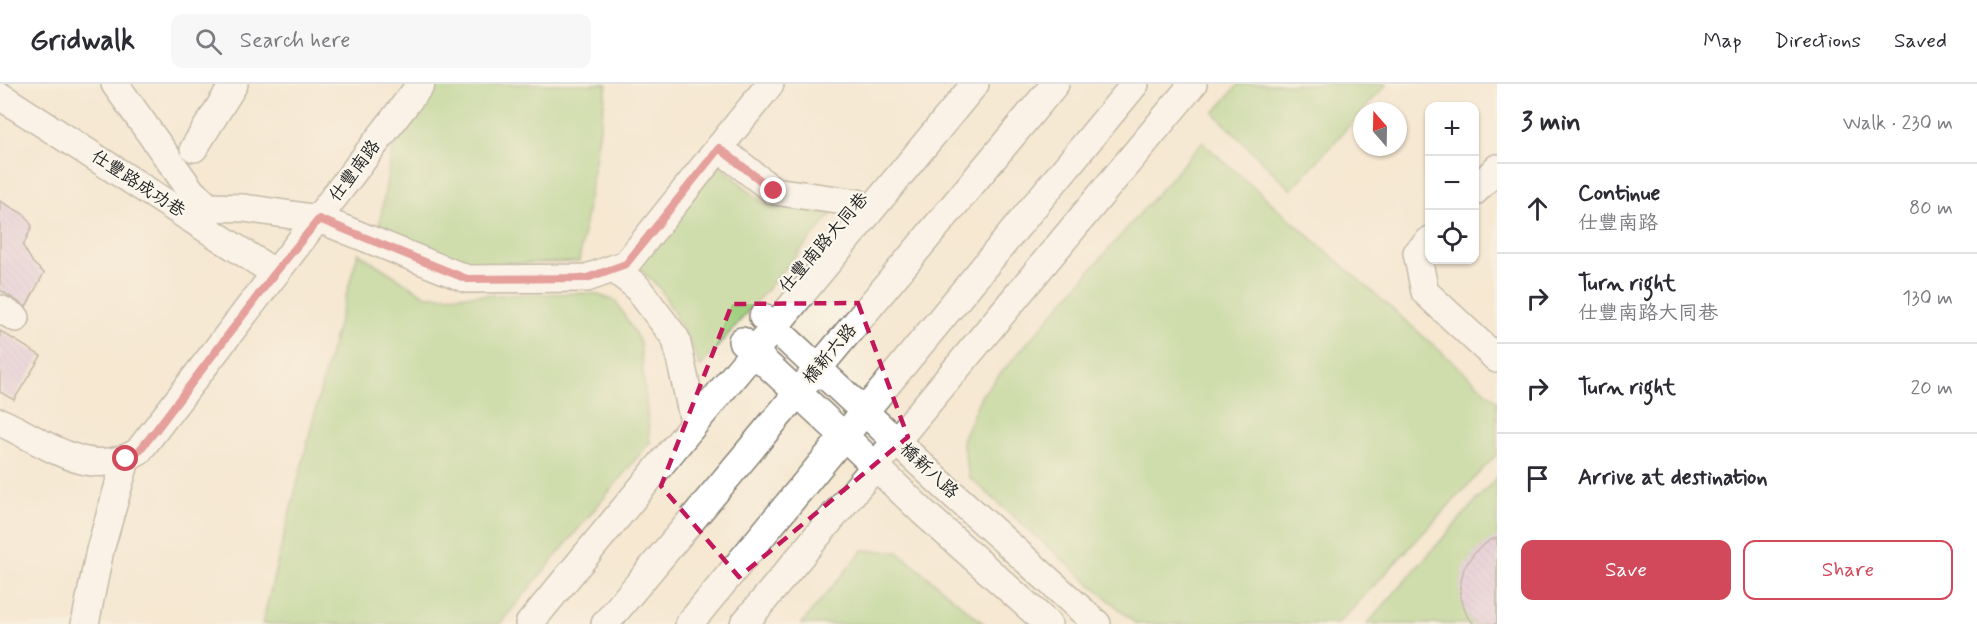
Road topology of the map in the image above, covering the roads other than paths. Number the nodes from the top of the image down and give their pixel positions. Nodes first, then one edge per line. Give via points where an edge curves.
1 (115, 84) edge
2 (234, 84) edge
3 (770, 84) edge
4 (959, 84) edge
5 (975, 84) edge
6 (1054, 84) edge
7 (1135, 84) edge
8 (1193, 84) edge
9 (416, 86) edge
10 (0, 96) edge
11 (194, 148) dead end
12 (719, 148) junction
13 (1497, 168) edge
14 (1479, 187) edge
15 (858, 203) junction
16 (319, 219) junction
17 (1425, 245) edge
18 (614, 269) junction
19 (275, 273) junction
20 (768, 322) junction
21 (747, 347) junction
22 (1497, 359) edge
23 (818, 368) junction
24 (797, 393) junction
25 (865, 411) junction
26 (692, 412) junction
27 (0, 422) edge
28 (844, 436) junction
29 (897, 442) junction
30 (126, 459) junction
31 (876, 467) junction
32 (85, 624) edge
33 (529, 624) edge
34 (605, 624) edge
35 (689, 624) edge
36 (744, 624) edge
37 (1048, 624) edge
38 (1097, 624) edge

1 - 16 street via 192,192 209,207
2 - 11 street
3 - 12 street
4 - 15 street, 仕豐南路大同巷
5 - 20 street
6 - 23 street, 橋新六路
7 - 25 street
8 - 29 street
9 - 16 street, 仕豐南路
10 - 19 street, 仕豐路成功巷
12 - 15 street via 774,191
12 - 18 street via 626,264
13 - 14 street
15 - 20 street, 仕豐南路大同巷
16 - 18 street via 467,279 587,278
16 - 19 street, 仕豐南路
17 - 22 street via 1417,253 1425,292
18 - 26 street via 636,286 676,339
19 - 30 street, 仕豐南路 via 156,430 138,452
20 - 21 street
20 - 23 street, 橋新八路
21 - 24 street, 橋新八路
21 - 26 street
23 - 24 street, 橋新六路
23 - 25 street, 橋新八路
24 - 28 street, 橋新八路
24 - 34 street, 橋新六路
25 - 28 street
25 - 29 street, 橋新八路
26 - 33 street
27 - 30 street via 92,463
28 - 31 street, 橋新八路
28 - 35 street
29 - 31 street
29 - 38 street, 橋新八路
30 - 32 street via 100,550
31 - 36 street
31 - 37 street, 橋新八路

